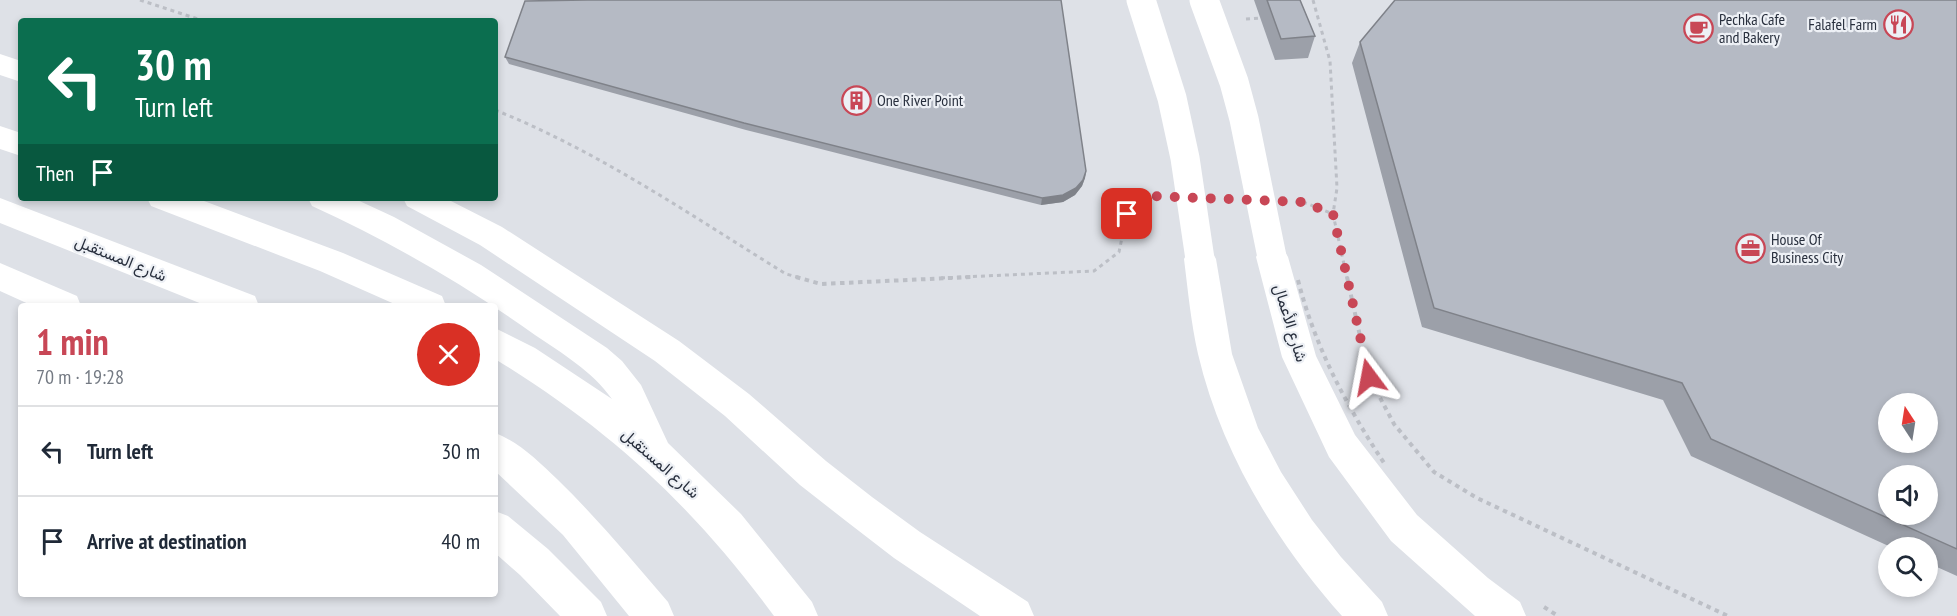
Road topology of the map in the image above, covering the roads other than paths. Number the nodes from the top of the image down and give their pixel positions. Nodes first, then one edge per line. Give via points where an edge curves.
1 (1141, 0) edge
2 (1204, 0) edge
3 (0, 64) edge
4 (18, 71) edge
5 (0, 137) edge
6 (18, 144) edge
7 (170, 201) edge
8 (329, 201) edge
9 (424, 201) edge
10 (0, 210) edge
11 (0, 276) edge
12 (58, 303) edge
13 (235, 303) edge
14 (424, 303) edge
15 (498, 344) edge
16 (498, 451) edge
17 (653, 453) junction
18 (498, 532) edge
19 (587, 616) edge
20 (654, 616) edge
21 (798, 616) edge
22 (1014, 616) edge
23 (1368, 616) edge
24 (1506, 616) edge

1 - 23 street, bridge via 1172,98 1215,355 1230,400 1249,447 1314,554
2 - 24 street, شارع الأعمال, bridge via 1244,119 1272,257 1299,357 1342,446 1404,528
3 - 4 street
5 - 6 street
7 - 14 street via 322,258
8 - 17 street via 448,261 597,360 632,401
9 - 22 street via 491,236 667,351 737,405 813,473 907,545
10 - 13 street, شارع المستقبل
11 - 12 street
15 - 17 street, شارع المستقبل via 587,402
16 - 20 street via 576,524
17 - 21 street, شارع المستقبل via 702,499
18 - 19 street

